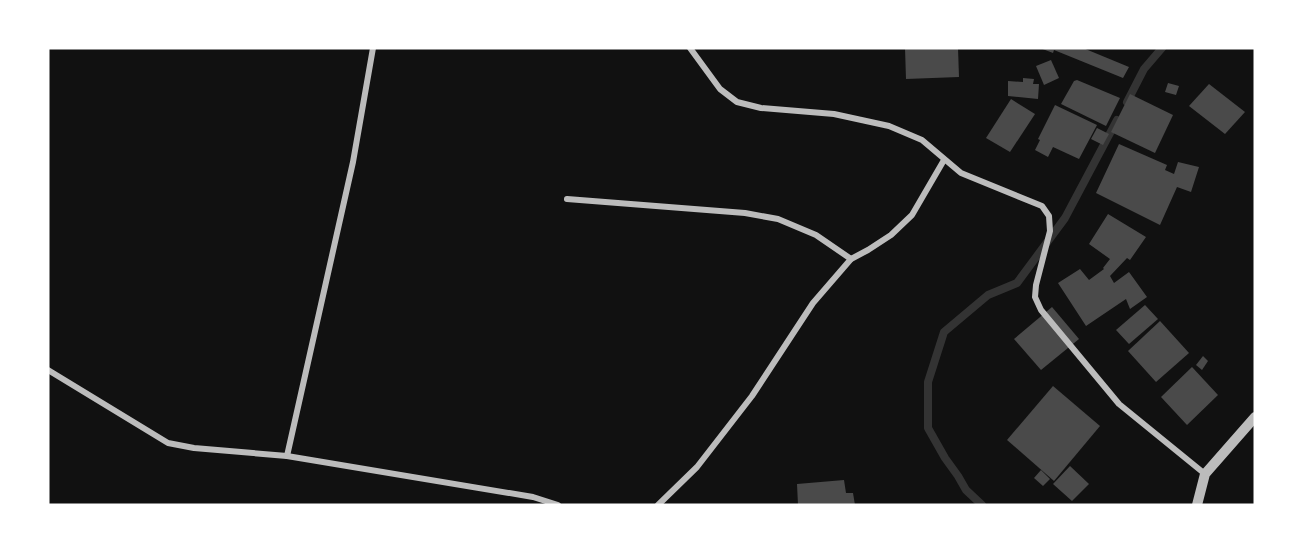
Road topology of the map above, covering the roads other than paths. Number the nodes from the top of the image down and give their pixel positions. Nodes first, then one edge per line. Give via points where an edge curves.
1 (373, 48) edge
2 (690, 48) edge
3 (944, 160) junction
4 (567, 199) dead end
5 (851, 259) junction
6 (48, 370) edge
7 (1255, 417) edge
8 (287, 456) junction
9 (1205, 474) junction
10 (558, 505) edge
11 (658, 505) edge
12 (1197, 505) edge

1 - 8 street
2 - 3 street via 720,89 737,102 761,108 834,114 889,126 922,140
3 - 5 street via 912,215 891,235
3 - 9 street via 961,173 1042,206 1049,216 1050,231 1035,285 1041,310 1119,404
4 - 5 street via 778,219 816,235
5 - 11 street via 813,303 752,396 698,467
6 - 8 street via 168,443
7 - 9 street
8 - 10 street via 533,497
9 - 12 street

